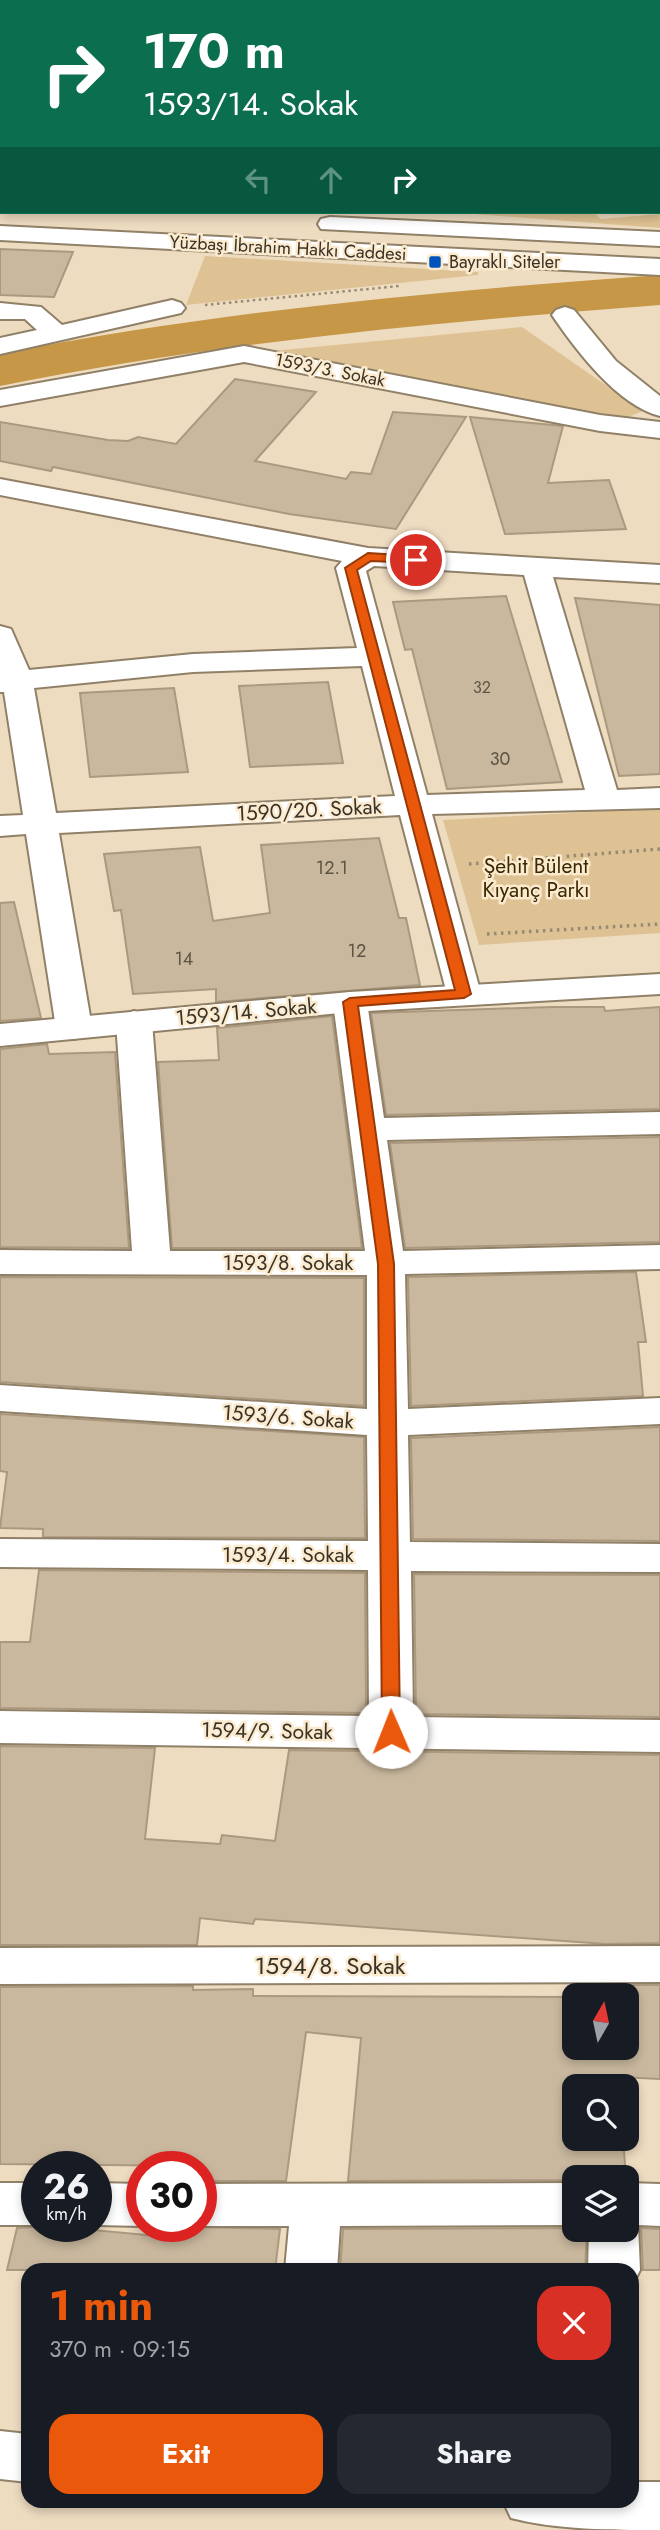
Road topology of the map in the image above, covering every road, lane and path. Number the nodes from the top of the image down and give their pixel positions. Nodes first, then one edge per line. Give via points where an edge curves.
1 (302, 222) dead end
2 (0, 233) edge
3 (660, 239) edge
4 (660, 267) edge
5 (407, 285) dead end
6 (172, 308) joint
7 (0, 311) edge
8 (565, 315) dead end
9 (57, 334) junction
10 (0, 345) edge
11 (0, 398) edge
12 (660, 408) edge
13 (660, 430) edge
14 (0, 487) edge
15 (368, 557) junction
16 (536, 567) junction
17 (660, 574) edge
18 (0, 635) edge
19 (373, 657) junction
20 (9, 682) edge
21 (660, 798) edge
22 (604, 800) junction
23 (412, 806) junction
24 (43, 822) junction
25 (0, 826) edge
26 (660, 849) edge
27 (456, 865) dead end
28 (660, 924) edge
29 (476, 935) dead end
30 (660, 984) edge
31 (464, 994) junction
32 (350, 1002) junction
33 (134, 1022) junction
34 (74, 1028) junction
35 (0, 1035) edge
36 (660, 1123) edge
37 (368, 1129) junction
38 (660, 1256) edge
39 (0, 1262) edge
40 (152, 1262) junction
41 (386, 1264) junction
42 (0, 1398) edge
43 (660, 1411) edge
44 (387, 1423) junction
45 (0, 1553) edge
46 (389, 1555) junction
47 (660, 1558) edge
48 (0, 1727) edge
49 (391, 1732) junction
50 (660, 1736) edge
51 (660, 1964) edge
52 (0, 1966) edge
53 (0, 2204) edge
54 (21, 2204) edge
55 (562, 2204) edge
56 (639, 2204) edge
57 (217, 2205) edge
58 (316, 2205) junction
59 (660, 2205) edge
60 (615, 2242) edge
61 (312, 2263) edge
62 (614, 2263) edge
63 (0, 2455) edge
64 (21, 2457) edge
65 (595, 2508) edge
66 (622, 2511) edge

1 - 3 street, Yüzbaşı İbrahim Hakkı Caddesi
2 - 4 street, Yüzbaşı İbrahim Hakkı Caddesi
5 - 6 path
6 - 9 street
7 - 9 street via 32,312
8 - 12 street via 589,351 621,383
9 - 10 street
11 - 13 street, 1593/3. Sokak via 244,354 600,423
14 - 15 street
15 - 16 street
15 - 19 street via 351,568
16 - 17 street
16 - 22 street
18 - 20 street
19 - 20 street via 193,663
19 - 23 street
20 - 24 street
21 - 22 street, 1590/20. Sokak
22 - 23 street, 1590/20. Sokak
23 - 24 street, 1590/20. Sokak
23 - 31 street
24 - 25 street, 1590/20. Sokak
24 - 34 street
26 - 27 path
28 - 29 path
30 - 31 street, 1593/14. Sokak
31 - 32 street, 1593/14. Sokak
32 - 33 street, 1593/14. Sokak
32 - 37 street
33 - 34 street, 1593/14. Sokak
33 - 40 street
34 - 35 street, 1593/14. Sokak
36 - 37 street
37 - 41 street
38 - 41 street, 1593/8. Sokak
39 - 40 street, 1593/8. Sokak
40 - 41 street, 1593/8. Sokak
41 - 44 street
42 - 44 street, 1593/6. Sokak
43 - 44 street, 1593/6. Sokak
44 - 46 street
45 - 46 street, 1593/4. Sokak
46 - 47 street, 1593/4. Sokak
46 - 49 street
48 - 49 street, 1594/9. Sokak
49 - 50 street, 1594/9. Sokak
51 - 52 street, 1594/8. Sokak
53 - 54 street
55 - 58 street
56 - 59 street
57 - 58 street
58 - 61 street
60 - 62 street
63 - 64 street
65 - 66 street

